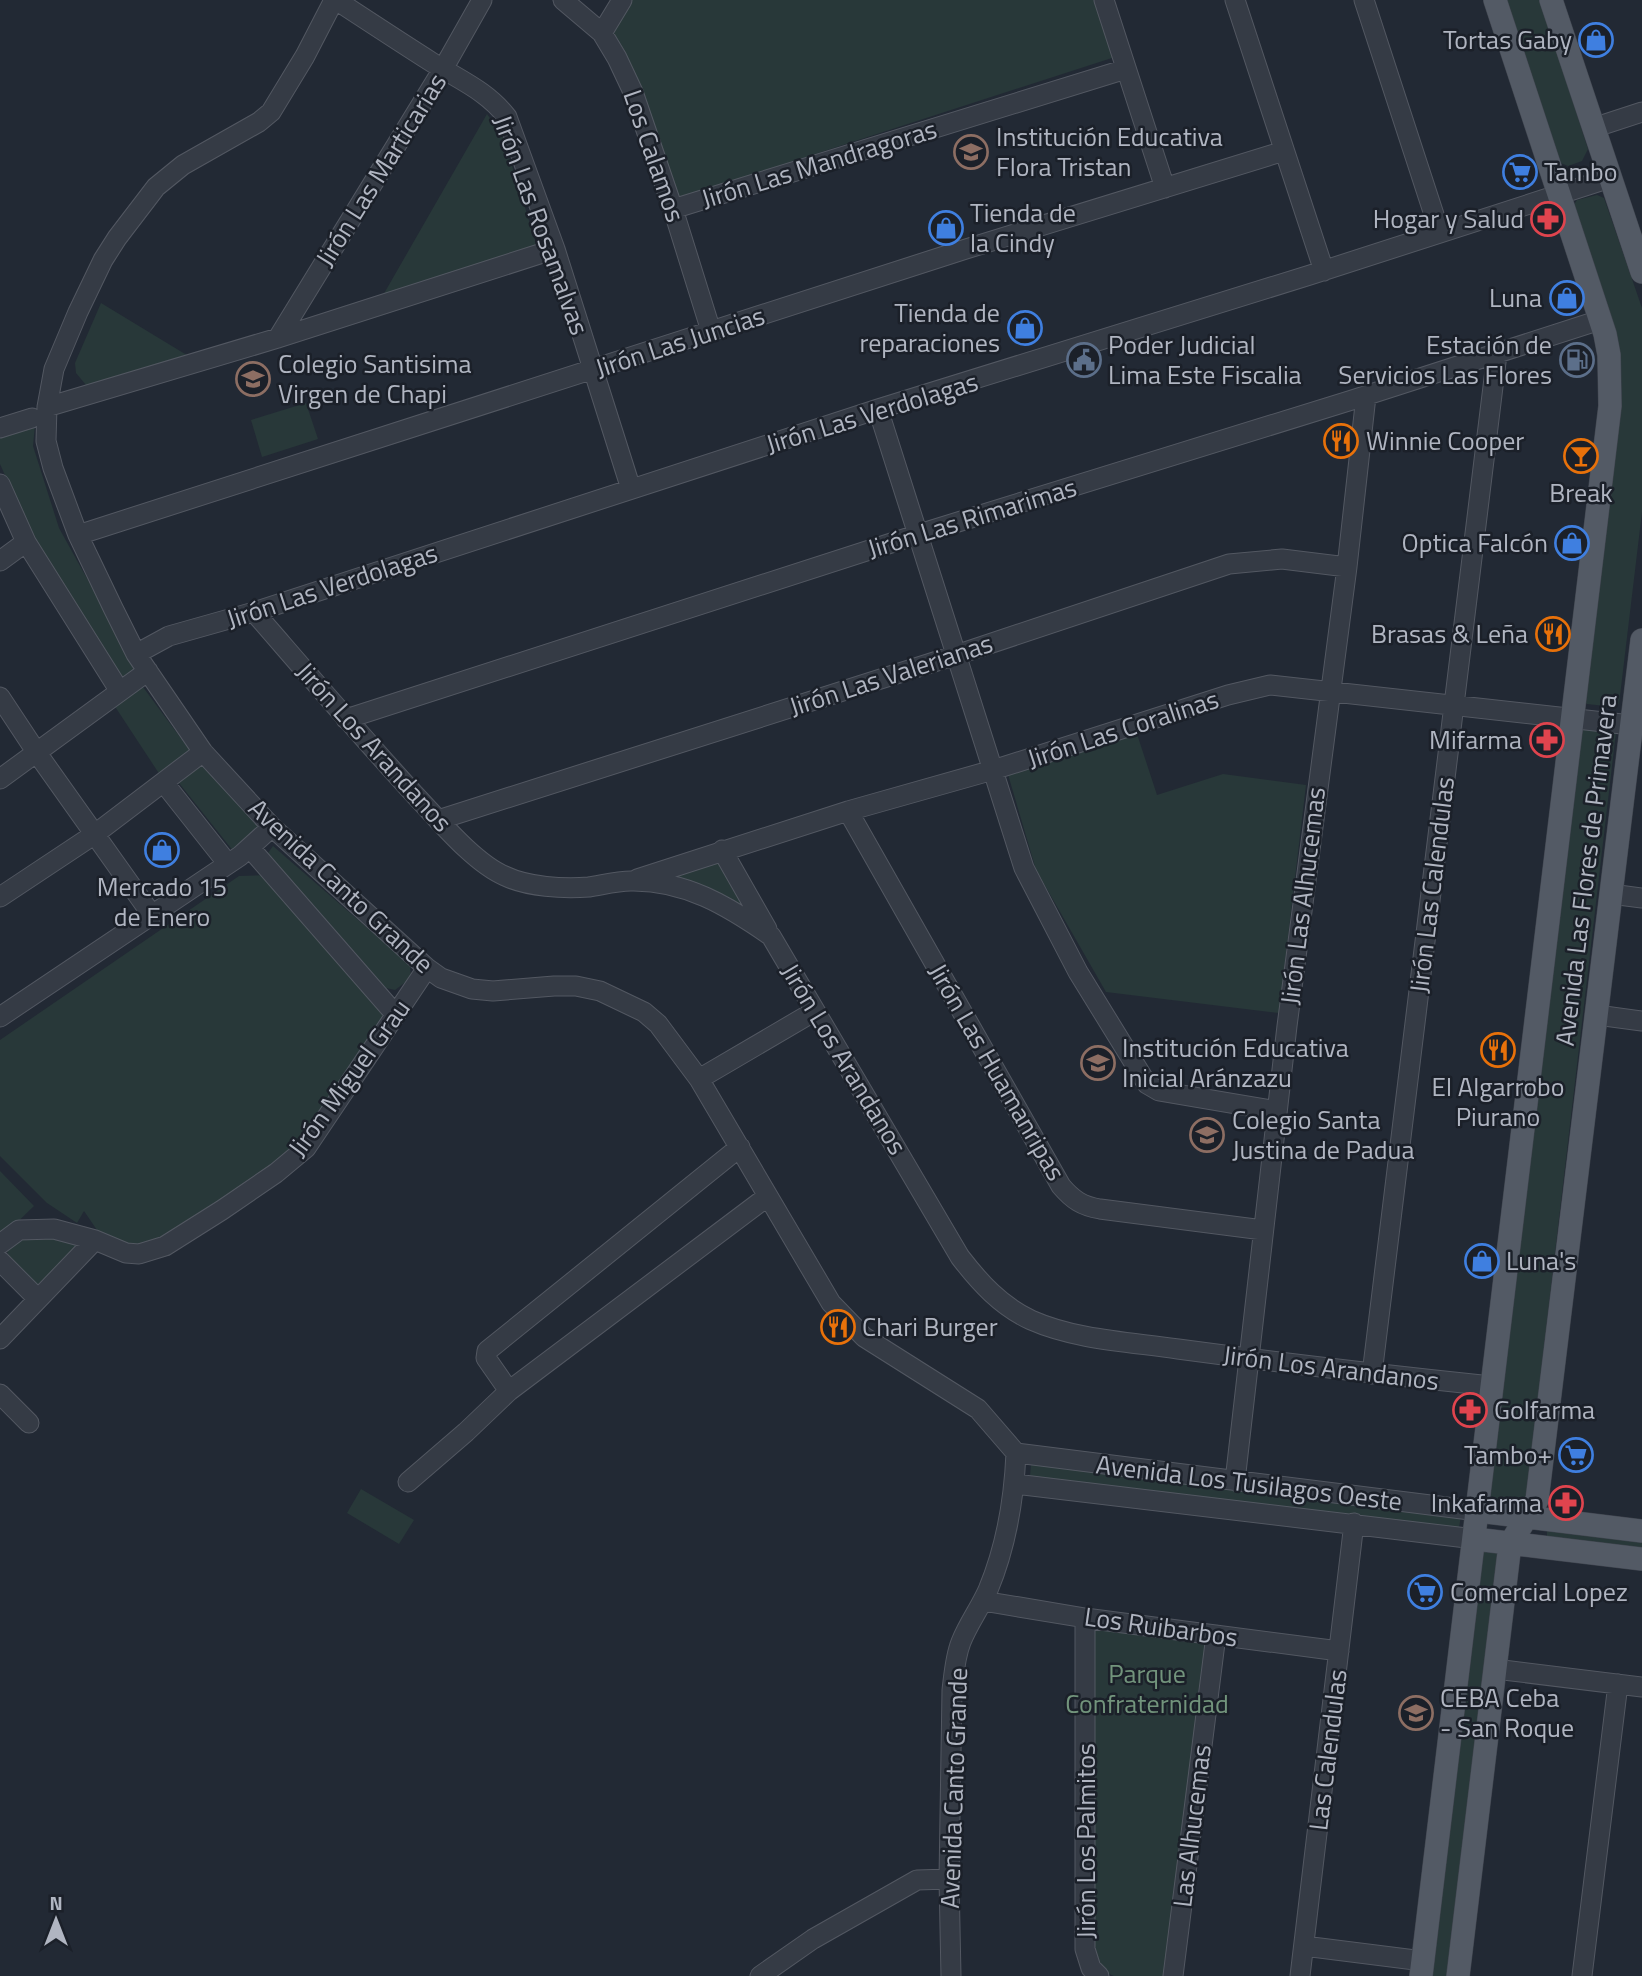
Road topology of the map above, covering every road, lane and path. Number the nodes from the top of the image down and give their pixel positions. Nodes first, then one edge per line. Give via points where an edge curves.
1 (335, 0) edge
2 (482, 0) edge
3 (564, 0) edge
4 (622, 0) edge
5 (1104, 0) edge
6 (1235, 0) edge
7 (1364, 0) edge
8 (1495, 0) edge
9 (1552, 0) edge
10 (602, 33) junction
11 (443, 69) junction
12 (1126, 69) junction
13 (1642, 112) edge
14 (1593, 128) junction
15 (1284, 151) junction
16 (1610, 178) junction
17 (1165, 188) junction
18 (1559, 195) junction
19 (673, 209) junction
20 (1440, 233) junction
21 (555, 249) junction
22 (1640, 260) edge
23 (1324, 271) junction
24 (1600, 320) junction
25 (711, 331) junction
26 (278, 338) junction
27 (1497, 354) junction
28 (593, 371) junction
29 (1366, 396) junction
30 (878, 409) junction
31 (40, 412) junction
32 (0, 428) edge
33 (0, 484) edge
34 (631, 489) junction
35 (78, 535) junction
36 (916, 535) junction
37 (26, 542) junction
38 (0, 561) edge
39 (1347, 567) junction
40 (254, 612) junction
41 (1642, 640) edge
42 (136, 654) junction
43 (956, 654) junction
44 (148, 671) junction
45 (119, 690) junction
46 (1329, 691) junction
47 (0, 697) edge
48 (1455, 706) junction
49 (346, 719) junction
50 (1573, 720) junction
51 (1631, 726) junction
52 (203, 752) junction
53 (37, 753) junction
54 (993, 770) junction
55 (0, 779) edge
56 (164, 783) junction
57 (848, 811) junction
58 (438, 820) junction
59 (272, 827) junction
60 (95, 834) junction
61 (250, 848) junction
62 (722, 850) junction
63 (228, 864) junction
64 (630, 881) junction
65 (1611, 894) junction
66 (0, 897) edge
67 (1642, 898) edge
68 (152, 915) junction
69 (771, 936) junction
70 (428, 968) junction
71 (815, 1011) junction
72 (395, 1014) junction
73 (1597, 1015) junction
74 (0, 1017) edge
75 (1642, 1021) edge
76 (699, 1079) junction
77 (1277, 1111) junction
78 (740, 1147) junction
79 (768, 1196) junction
80 (1263, 1230) junction
81 (95, 1240) junction
82 (0, 1244) edge
83 (0, 1261) edge
84 (38, 1300) junction
85 (0, 1339) edge
86 (1249, 1359) junction
87 (1372, 1374) junction
88 (1491, 1386) junction
89 (509, 1391) junction
90 (0, 1394) edge
91 (29, 1423) dead end
92 (1016, 1453) junction
93 (1235, 1481) junction
94 (408, 1482) dead end
95 (1015, 1484) junction
96 (1478, 1511) junction
97 (1527, 1518) junction
98 (1354, 1524) junction
99 (1642, 1531) edge
100 (1475, 1539) junction
101 (1510, 1544) junction
102 (1642, 1559) edge
103 (983, 1601) junction
104 (1085, 1618) junction
105 (1216, 1635) junction
106 (1339, 1651) junction
107 (1495, 1669) junction
108 (1618, 1684) junction
109 (1642, 1687) edge
110 (950, 1879) junction
111 (1304, 1946) junction
112 (1422, 1969) edge
113 (760, 1976) edge
114 (951, 1976) edge
115 (1099, 1976) edge
116 (1173, 1976) edge
117 (1300, 1976) edge
118 (1458, 1976) edge
119 (1582, 1976) edge

1 - 11 street, Jirón Las Rosamalvas
1 - 31 street, Avenida Canto Grande via 271,112 183,165 156,187 117,238 65,339
2 - 11 street, Jirón Las Marticarias
3 - 10 street, Los Calamos
4 - 10 street
5 - 12 street
6 - 15 street
7 - 20 street
8 - 18 main road, Avenida Las Flores de Primavera
9 - 14 main road
10 - 19 street, Los Calamos via 633,92
11 - 21 street, Jirón Las Rosamalvas via 481,90 507,117
11 - 26 street, Jirón Las Marticarias
12 - 17 street
12 - 19 street, Jirón Las Mandragoras
13 - 14 street
14 - 16 main road
15 - 17 street, Jirón Las Juncias
15 - 23 street
16 - 18 street, Jirón Las Verdolagas
16 - 22 main road
17 - 25 street, Jirón Las Juncias
18 - 20 street, Jirón Las Verdolagas
18 - 24 main road, Avenida Las Flores de Primavera
19 - 25 street, Los Calamos
20 - 23 street, Jirón Las Verdolagas
21 - 26 street
21 - 28 street, Jirón Las Rosamalvas
23 - 30 street, Jirón Las Verdolagas
24 - 27 street, Jirón Las Rimarimas
24 - 50 main road, Avenida Las Flores de Primavera via 1609,355 1610,405
25 - 28 street, Jirón Las Juncias
26 - 31 street
27 - 29 street, Jirón Las Rimarimas
27 - 48 street, Jirón Las Calendulas
28 - 34 street, Jirón Las Rosamalvas
28 - 35 street, Jirón Las Juncias
29 - 36 street, Jirón Las Rimarimas
29 - 39 street, Jirón Las Alhucemas
30 - 34 street, Jirón Las Verdolagas
30 - 36 street
31 - 32 street
31 - 35 street, Avenida Canto Grande via 53,468
33 - 37 street
34 - 40 street, Jirón Las Verdolagas
35 - 42 street, Avenida Canto Grande
36 - 43 street
36 - 49 street, Jirón Las Rimarimas
37 - 38 street
37 - 45 street
39 - 43 street, Jirón Las Valerianas via 1282,559 1229,564
39 - 46 street, Jirón Las Alhucemas
40 - 42 street, Jirón Las Verdolagas via 169,636
40 - 49 street, Jirón Los Arandanos
41 - 51 main road, Avenida Las Flores de Primavera
42 - 44 street, Avenida Canto Grande
43 - 54 street
43 - 58 street, Jirón Las Valerianas
44 - 45 street
44 - 52 street, Avenida Canto Grande
45 - 53 street
46 - 48 street, Jirón Las Coralinas
46 - 54 street, Jirón Las Coralinas via 1270,685
46 - 77 street, Jirón Las Alhucemas
47 - 53 street
48 - 50 street, Jirón Las Coralinas
48 - 87 street, Jirón Las Calendulas
49 - 58 street, Jirón Los Arandanos
50 - 51 street, Jirón Las Coralinas
50 - 88 main road, Avenida Las Flores de Primavera
51 - 65 main road, Avenida Las Flores de Primavera
52 - 56 street
52 - 59 street, Avenida Canto Grande
53 - 55 street
53 - 60 street
54 - 57 street, Jirón Las Coralinas
54 - 77 street via 1024,868 1078,972 1147,1084 1159,1091
56 - 60 street
56 - 63 street
57 - 62 street, Jirón Las Coralinas
57 - 80 street, Jirón Las Huamanripas via 1072,1199 1100,1209
58 - 64 street, Jirón Los Arandanos via 482,863 505,876 551,886
59 - 61 street
59 - 70 street, Avenida Canto Grande
60 - 66 street
60 - 68 street
61 - 63 street
61 - 72 street
62 - 64 street, Jirón Las Coralinas
62 - 69 street
63 - 68 street
64 - 69 street, Jirón Los Arandanos via 699,892
65 - 67 street
65 - 73 main road, Avenida Las Flores de Primavera
68 - 74 street
69 - 71 street, Jirón Los Arandanos
70 - 72 street, Jirón Miguel Grau
70 - 76 street, Avenida Canto Grande via 472,989 576,986 600,991 644,1012 658,1024
71 - 76 street
71 - 86 street, Jirón Los Arandanos via 960,1257 988,1291 1029,1319 1054,1329
72 - 81 street, Jirón Miguel Grau via 306,1149 276,1174 150,1252 126,1253
73 - 75 street
73 - 97 main road, Avenida Las Flores de Primavera via 1537,1500
76 - 78 street, Avenida Canto Grande
77 - 80 street, Jirón Las Alhucemas
78 - 79 street, Avenida Canto Grande
78 - 89 street via 487,1351 486,1358
79 - 89 street
79 - 92 street, Avenida Canto Grande via 821,1288 845,1320 864,1337 978,1409
80 - 86 street, Jirón Las Alhucemas
81 - 82 street, Jirón Miguel Grau via 37,1228 19,1230
81 - 84 street
83 - 84 street
84 - 85 street
86 - 87 street, Jirón Los Arandanos
86 - 93 street, Jirón Las Alhucemas
87 - 88 street, Jirón Los Arandanos
88 - 96 main road, Avenida Las Flores de Primavera
89 - 94 street
90 - 91 street
92 - 93 street, Avenida Los Tusilagos Oeste
92 - 95 street, Avenida Canto Grande
93 - 96 street, Avenida Los Tusilagos Oeste
95 - 98 street, Avenida Los Tusilagos Oeste
95 - 103 street, Avenida Canto Grande via 1000,1556
96 - 97 main road, Avenida Los Tusilagos Oeste
96 - 100 main road, Avenida Las Flores de Primavera
97 - 99 main road, Avenida Los Tusilagos Oeste
97 - 101 main road, Avenida Las Flores de Primavera
98 - 100 street, Avenida Los Tusilagos Oeste
98 - 106 street, Las Calendulas
100 - 101 main road, Avenida Los Tusilagos Oeste
100 - 112 main road, Avenida Las Flores de Primavera
101 - 102 main road, Avenida Los Tusilagos Oeste
101 - 107 main road, Avenida Las Flores de Primavera
103 - 104 street, Los Ruibarbos
103 - 110 street, Avenida Canto Grande via 960,1643 952,1690
104 - 105 street, Los Ruibarbos
104 - 115 street, Jirón Los Palmitos via 1085,1949
105 - 106 street, Los Ruibarbos
105 - 116 street, Las Alhucemas
106 - 111 street, Las Calendulas
107 - 108 street
107 - 118 main road, Avenida Las Flores de Primavera
108 - 109 street
108 - 119 street
110 - 113 street via 917,1880 813,1939
110 - 114 street, Avenida Canto Grande
111 - 112 street
111 - 117 street, Las Calendulas

